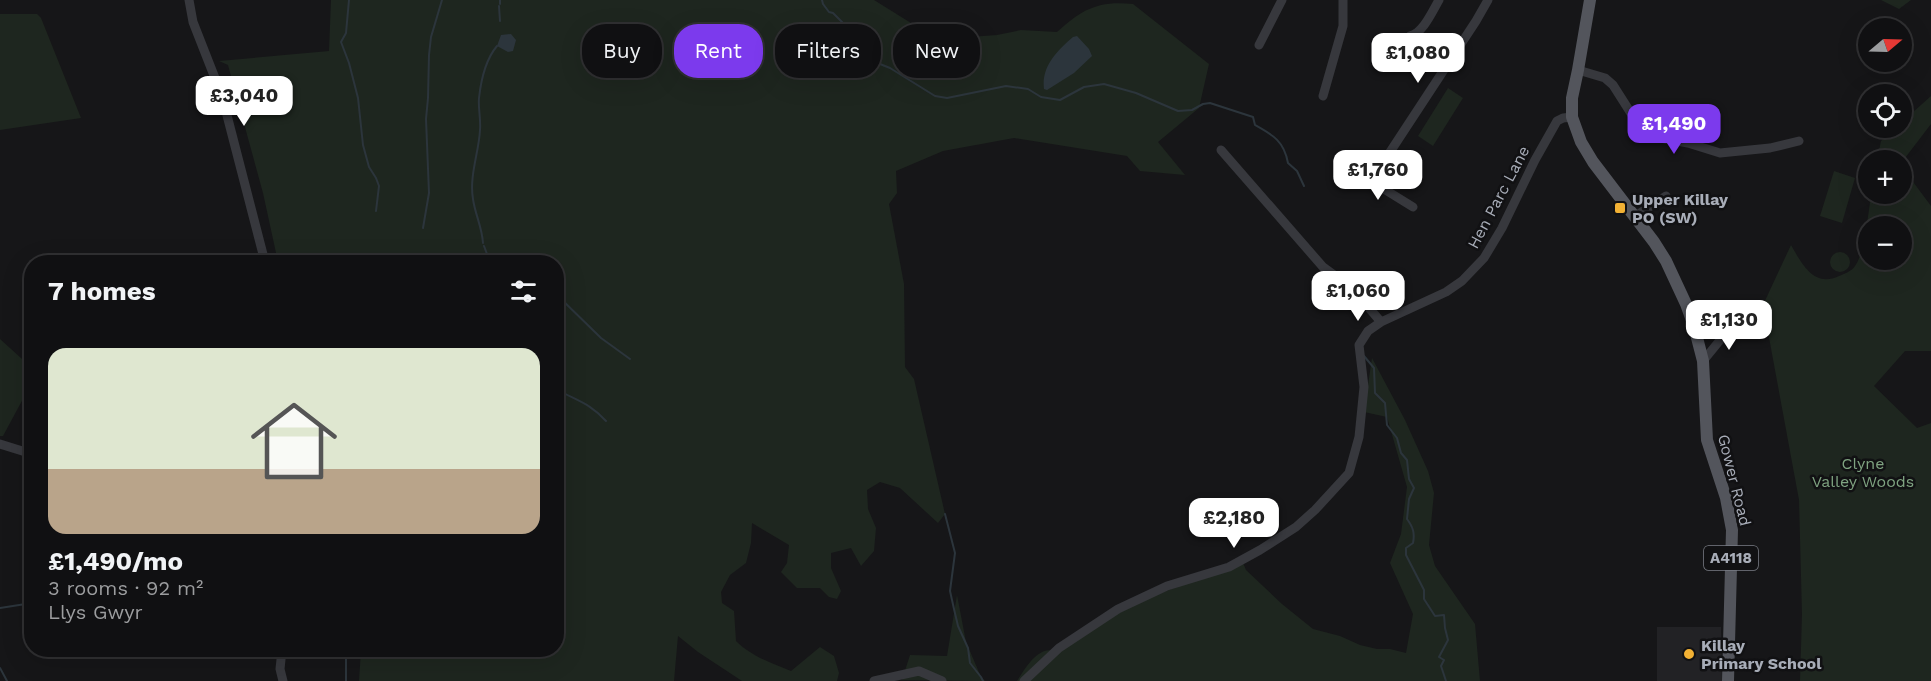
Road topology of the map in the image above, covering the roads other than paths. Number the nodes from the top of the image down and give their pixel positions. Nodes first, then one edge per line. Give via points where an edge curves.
1 (189, 0) edge
2 (1281, 0) edge
3 (1343, 0) edge
4 (1439, 0) edge
5 (1488, 0) edge
6 (1590, 0) edge
7 (1410, 36) dead end
8 (1259, 45) dead end
9 (1578, 70) junction
10 (1323, 96) dead end
11 (1572, 117) junction
12 (1799, 141) dead end
13 (1221, 150) dead end
14 (1354, 173) dead end
15 (1371, 181) junction
16 (1666, 196) dead end
17 (1413, 207) dead end
18 (1634, 217) junction
19 (263, 255) edge
20 (1382, 322) junction
21 (1734, 323) dead end
22 (1703, 361) junction
23 (0, 444) edge
24 (24, 452) edge
25 (281, 657) edge
26 (283, 681) edge
27 (874, 681) edge
28 (942, 681) edge
29 (1024, 681) edge
30 (1728, 681) edge

1 - 19 street via 193,22 222,96
2 - 8 street
3 - 10 street via 1343,26
4 - 7 street via 1415,35
5 - 15 street
6 - 9 main road, Gower Road / A4118
9 - 11 main road, Gower Road / A4118
9 - 12 street via 1605,78 1613,85 1649,136 1720,153
11 - 18 main road, Gower Road / A4118 via 1593,162
11 - 20 street, Hen Parc Lane via 1557,122 1484,258 1446,292
13 - 20 street via 1323,267 1352,288
14 - 15 street
15 - 17 street
16 - 18 street
18 - 22 main road, Gower Road / A4118 via 1654,242 1674,278 1694,326
20 - 29 street, Hen Parc Lane via 1368,331 1359,345 1364,387 1359,437 1349,473 1315,510 1296,527 1229,567 1167,586 1118,609 1059,648
21 - 22 street
22 - 30 main road, Gower Road / A4118 via 1707,440 1732,530
23 - 24 street
25 - 26 street
27 - 28 street via 919,671

